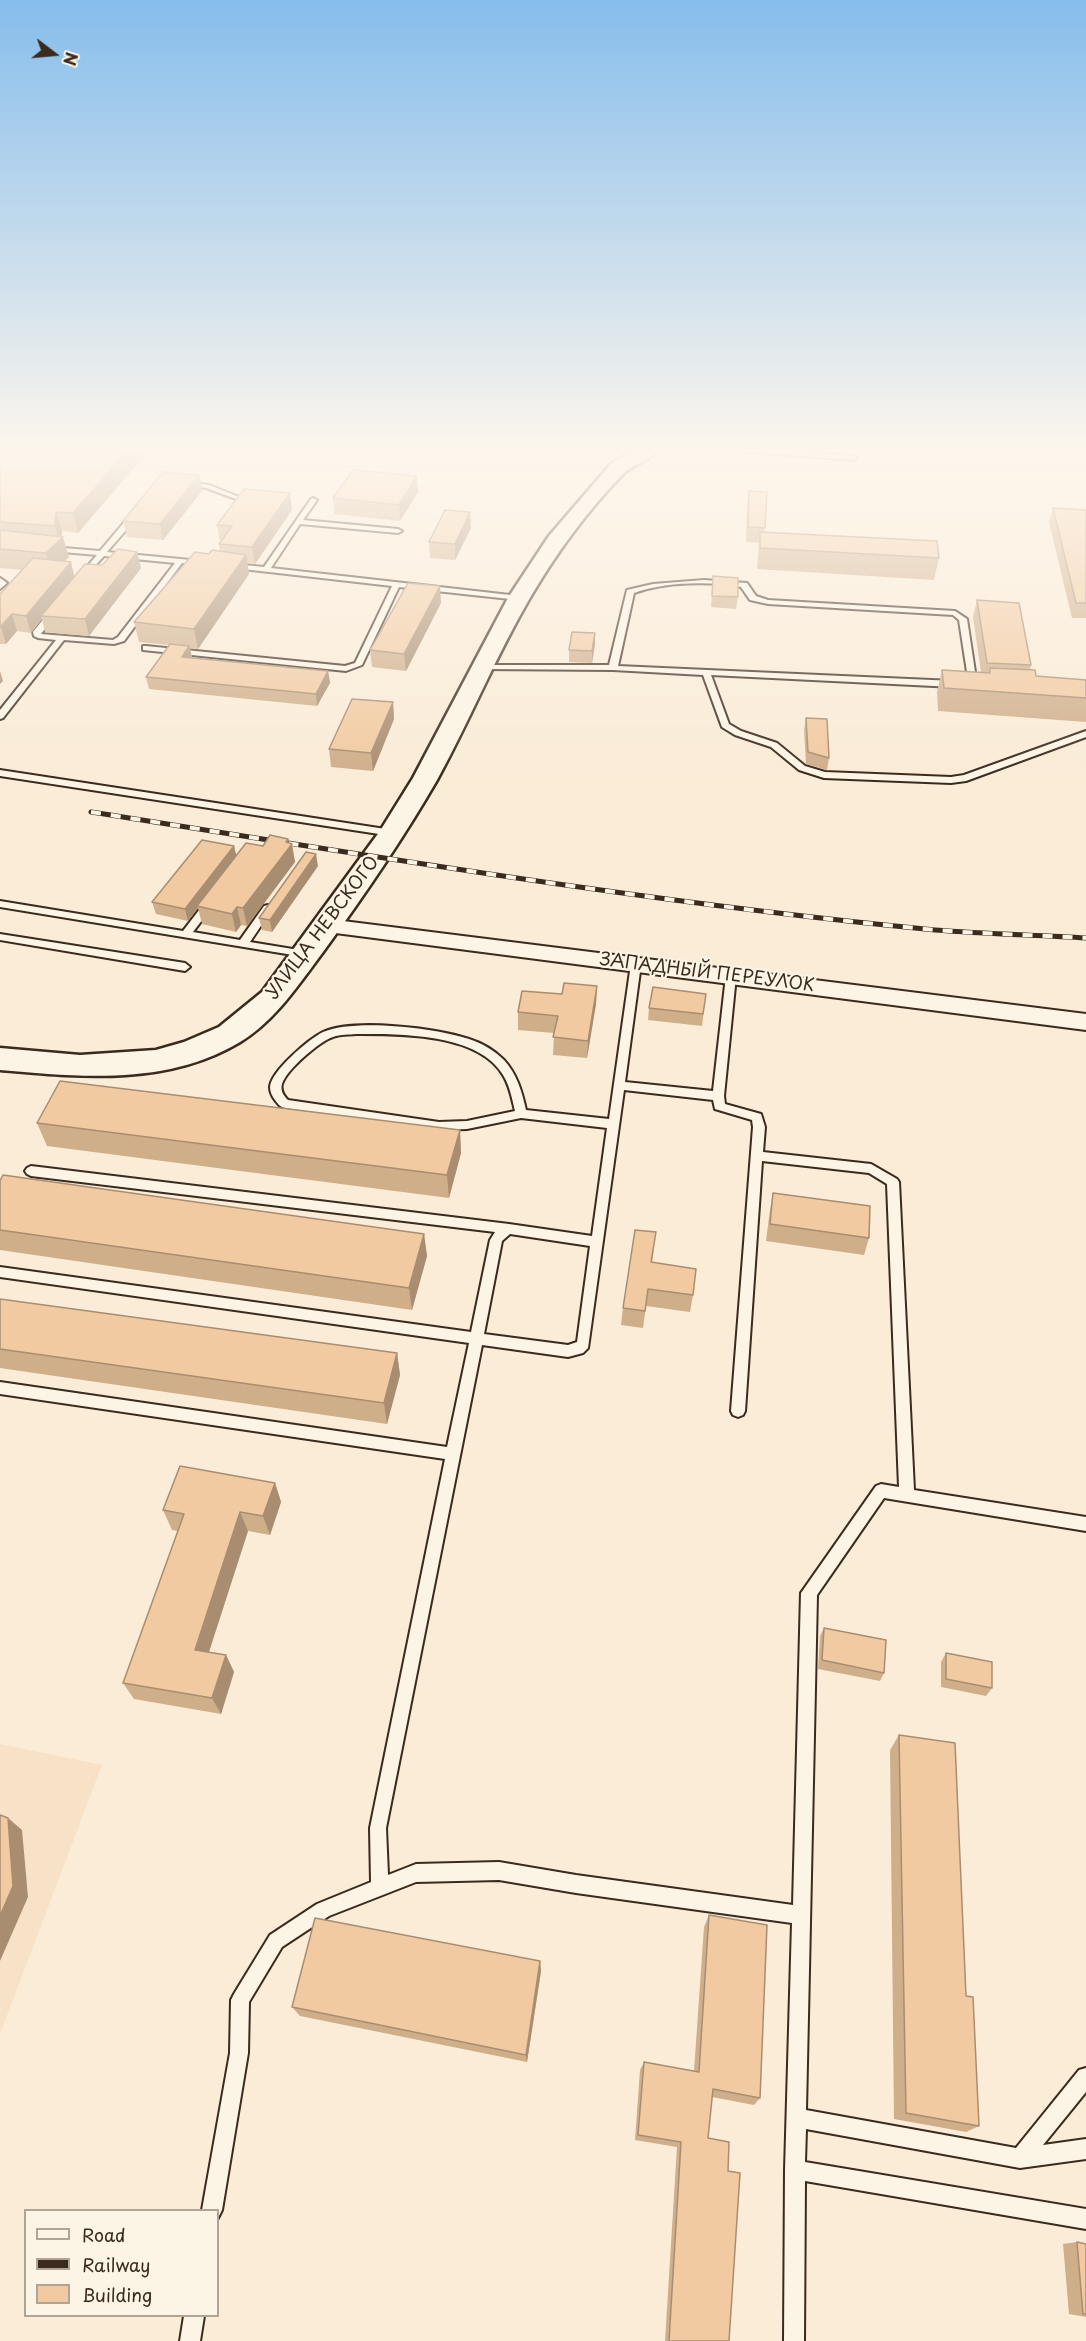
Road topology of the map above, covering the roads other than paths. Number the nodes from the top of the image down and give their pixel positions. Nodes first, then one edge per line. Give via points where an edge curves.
1 (99, 558) edge
2 (149, 558) edge
3 (273, 558) edge
4 (544, 558) edge
5 (180, 561) junction
6 (212, 564) edge
7 (223, 565) edge
8 (266, 569) junction
9 (0, 580) edge
10 (81, 580) edge
11 (397, 584) junction
12 (0, 587) edge
13 (519, 598) junction
14 (59, 606) edge
15 (62, 638) junction
16 (146, 648) dead end
17 (481, 667) junction
18 (613, 668) junction
19 (706, 672) junction
20 (973, 685) junction
21 (984, 686) edge
22 (0, 716) edge
23 (1086, 735) edge
24 (0, 773) edge
25 (392, 833) junction
26 (214, 898) edge
27 (275, 899) edge
28 (0, 904) edge
29 (327, 926) junction
30 (187, 933) junction
31 (0, 937) edge
32 (243, 944) junction
33 (306, 955) junction
34 (636, 964) junction
35 (185, 967) dead end
36 (731, 976) junction
37 (1086, 1022) edge
38 (0, 1059) edge
39 (619, 1085) junction
40 (718, 1096) junction
41 (521, 1114) junction
42 (613, 1124) junction
43 (757, 1156) junction
44 (31, 1171) dead end
45 (508, 1229) junction
46 (597, 1242) junction
47 (0, 1272) edge
48 (478, 1338) junction
49 (0, 1388) edge
50 (738, 1411) dead end
51 (454, 1454) junction
52 (907, 1495) junction
53 (1086, 1524) edge
54 (380, 1887) junction
55 (801, 1915) junction
56 (1086, 2077) edge
57 (796, 2118) junction
58 (1086, 2149) edge
59 (1020, 2158) junction
60 (795, 2170) junction
61 (212, 2209) edge
62 (1086, 2219) edge
63 (194, 2317) edge
64 (190, 2341) edge
65 (794, 2341) edge

1 - 10 lane
2 - 5 lane
3 - 8 lane
4 - 13 main road, УЛИЦА НЕВСКОГО
5 - 6 lane
5 - 15 lane via 121,639 114,642
7 - 8 lane
8 - 11 lane
9 - 12 lane
11 - 13 lane
11 - 16 lane via 358,665 346,669
13 - 17 main road, УЛИЦА НЕВСКОГО
14 - 15 lane via 37,632 38,636
15 - 22 lane
17 - 18 lane
17 - 25 main road, УЛИЦА НЕВСКОГО via 425,778
18 - 19 lane
18 - 20 lane via 630,592 645,587 722,581 744,585 753,598 768,602 961,615
19 - 20 lane
19 - 23 lane via 729,729 774,745 802,768 824,775 966,778
20 - 21 lane
24 - 25 lane
25 - 29 main road, УЛИЦА НЕВСКОГО
26 - 30 lane
27 - 32 lane
28 - 30 lane
29 - 33 main road, УЛИЦА НЕВСКОГО
29 - 34 street, ЗАПАДНЫЙ ПЕРЕУЛОК
30 - 32 lane
31 - 35 lane
32 - 33 lane
33 - 38 main road, УЛИЦА НЕВСКОГО via 250,1020 230,1034 178,1056 106,1066
34 - 36 street, ЗАПАДНЫЙ ПЕРЕУЛОК
34 - 39 lane
36 - 37 street, ЗАПАДНЫЙ ПЕРЕУЛОК
36 - 40 lane
39 - 40 lane
39 - 42 lane
40 - 43 lane via 719,1106 729,1112 757,1117
41 - 41 lane via 509,1075 484,1050 464,1041 401,1031 330,1033 285,1070 276,1085 277,1096 285,1104 439,1126
41 - 42 lane
42 - 46 lane
43 - 50 lane
43 - 52 lane via 871,1170 893,1182
44 - 45 lane
45 - 46 lane
45 - 48 lane via 496,1240
46 - 48 lane via 583,1344 578,1349 568,1351
47 - 48 lane
48 - 51 lane
49 - 51 lane
51 - 54 lane via 378,1828
52 - 53 lane
52 - 55 lane via 880,1491 809,1593
54 - 55 lane via 416,1873 499,1871
54 - 61 lane via 323,1910 276,1941 240,2000 239,2053
55 - 57 lane
56 - 59 lane
57 - 59 lane
57 - 60 lane
58 - 59 lane
60 - 62 lane
60 - 65 lane
63 - 64 lane

